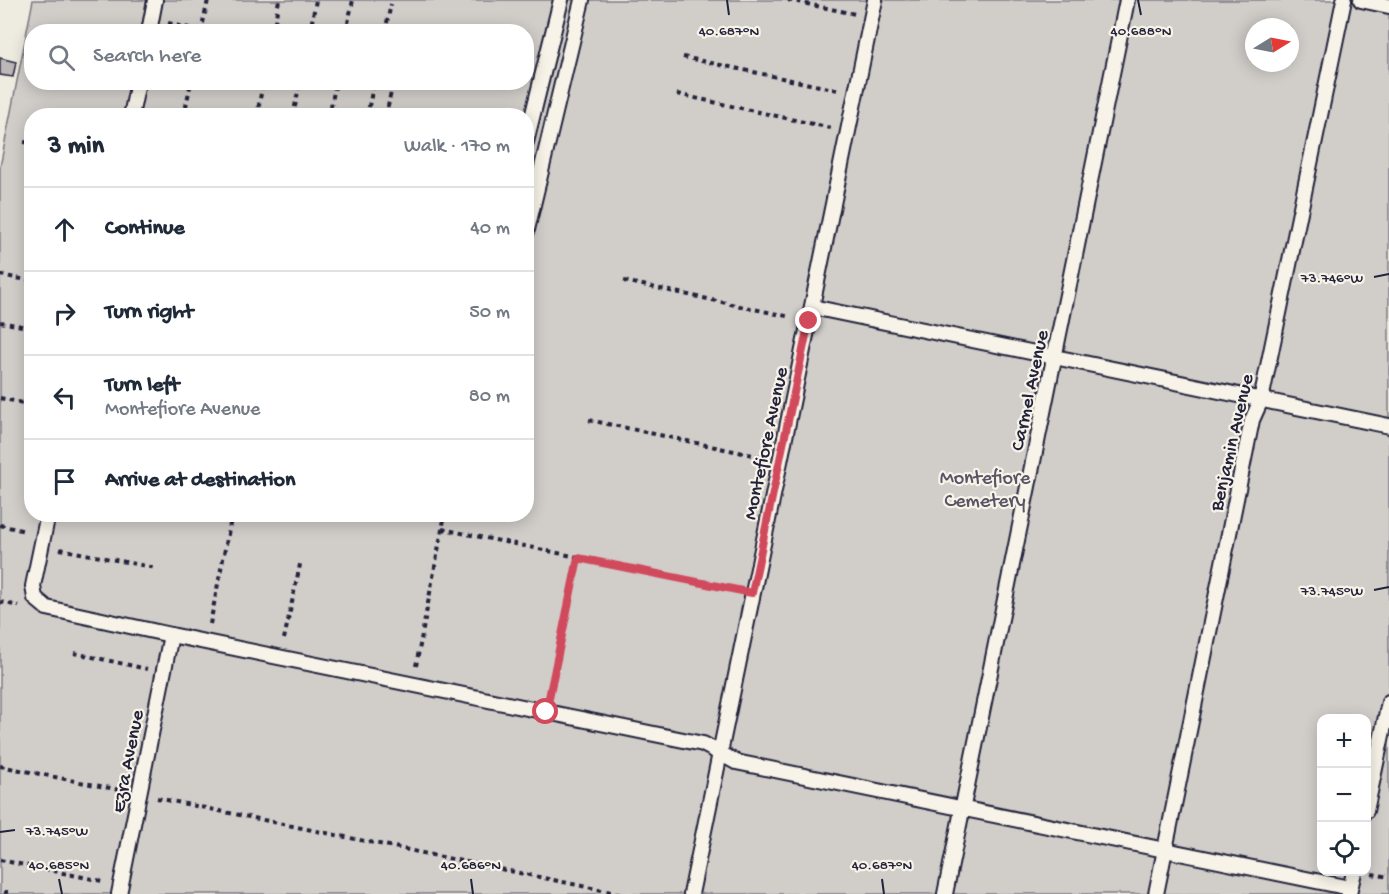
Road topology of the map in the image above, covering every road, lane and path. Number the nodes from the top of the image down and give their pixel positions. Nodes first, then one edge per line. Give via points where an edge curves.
1 (155, 0) edge
2 (208, 0) edge
3 (279, 0) edge
4 (316, 0) edge
5 (353, 0) edge
6 (561, 0) edge
7 (582, 0) edge
8 (788, 0) edge
9 (875, 0) edge
10 (1128, 0) edge
11 (1344, 0) edge
12 (1360, 0) edge
13 (391, 4) dead end
14 (1389, 6) edge
15 (871, 17) junction
16 (150, 24) edge
17 (204, 24) edge
18 (274, 24) edge
19 (312, 24) edge
20 (348, 24) edge
21 (387, 24) edge
22 (683, 57) dead end
23 (136, 90) edge
24 (189, 90) edge
25 (262, 90) edge
26 (298, 90) edge
27 (334, 90) edge
28 (373, 90) edge
29 (391, 90) edge
30 (677, 94) dead end
31 (856, 94) junction
32 (133, 108) edge
33 (186, 108) edge
34 (258, 108) edge
35 (295, 108) edge
36 (331, 108) edge
37 (369, 108) edge
38 (388, 108) edge
39 (534, 110) edge
40 (848, 132) junction
41 (534, 201) edge
42 (0, 274) edge
43 (24, 279) edge
44 (624, 281) dead end
45 (812, 307) junction
46 (809, 321) junction
47 (0, 322) edge
48 (24, 326) edge
49 (1055, 356) junction
50 (0, 398) edge
51 (1261, 400) junction
52 (24, 403) edge
53 (589, 420) dead end
54 (1389, 426) edge
55 (780, 461) junction
56 (46, 522) edge
57 (230, 522) edge
58 (443, 522) edge
59 (0, 525) edge
60 (442, 529) junction
61 (42, 540) junction
62 (578, 558) junction
63 (301, 560) dead end
64 (156, 568) dead end
65 (752, 593) junction
66 (171, 635) junction
67 (206, 642) junction
68 (74, 653) dead end
69 (281, 658) junction
70 (164, 673) junction
71 (412, 684) junction
72 (1389, 702) edge
73 (546, 712) junction
74 (720, 753) junction
75 (0, 766) edge
76 (1371, 787) edge
77 (140, 794) junction
78 (962, 807) junction
79 (1166, 849) junction
80 (0, 860) edge
81 (1371, 873) dead end
82 (1353, 876) edge
83 (1389, 877) edge
84 (120, 889) edge
85 (1350, 891) edge
86 (621, 894) edge
87 (691, 894) edge
88 (945, 894) edge
89 (1156, 894) edge

1 - 16 lane
2 - 17 path
3 - 18 path
4 - 19 path
5 - 20 path
6 - 39 lane
7 - 41 lane
8 - 15 path
9 - 15 lane, Montefiore Avenue
10 - 49 lane, Carmel Avenue
11 - 51 lane, Benjamin Avenue
12 - 14 lane
13 - 21 path
15 - 31 lane, Montefiore Avenue
22 - 31 path
23 - 32 lane
24 - 33 path
25 - 34 path
26 - 35 path
27 - 36 path
28 - 37 path
29 - 38 path
30 - 40 path
31 - 40 lane, Montefiore Avenue
40 - 45 lane, Montefiore Avenue
42 - 43 path
44 - 46 path
45 - 46 lane, Montefiore Avenue
45 - 49 lane
46 - 55 lane, Montefiore Avenue
47 - 48 path
49 - 51 lane
49 - 78 lane, Carmel Avenue
50 - 52 path
51 - 54 lane
51 - 79 lane, Benjamin Avenue via 1252,420
53 - 55 path
55 - 65 lane, Montefiore Avenue
56 - 61 lane
57 - 67 path
58 - 60 path
59 - 61 path
60 - 62 path
60 - 71 path
61 - 64 path
61 - 66 lane via 33,586 35,598 47,608
62 - 65 path
62 - 73 path
63 - 69 path
65 - 74 lane, Montefiore Avenue
66 - 67 lane
66 - 70 lane, Ezra Avenue
67 - 69 lane
68 - 70 path
69 - 71 lane
70 - 77 lane, Ezra Avenue
71 - 73 lane
72 - 76 lane
73 - 74 lane via 703,744
74 - 78 lane via 736,762
74 - 87 lane, Montefiore Avenue
75 - 77 path
77 - 84 lane, Ezra Avenue
77 - 86 path
78 - 79 lane
78 - 88 lane, Carmel Avenue
79 - 85 lane
79 - 89 lane, Benjamin Avenue
80 - 84 path
81 - 83 path
82 - 85 lane

